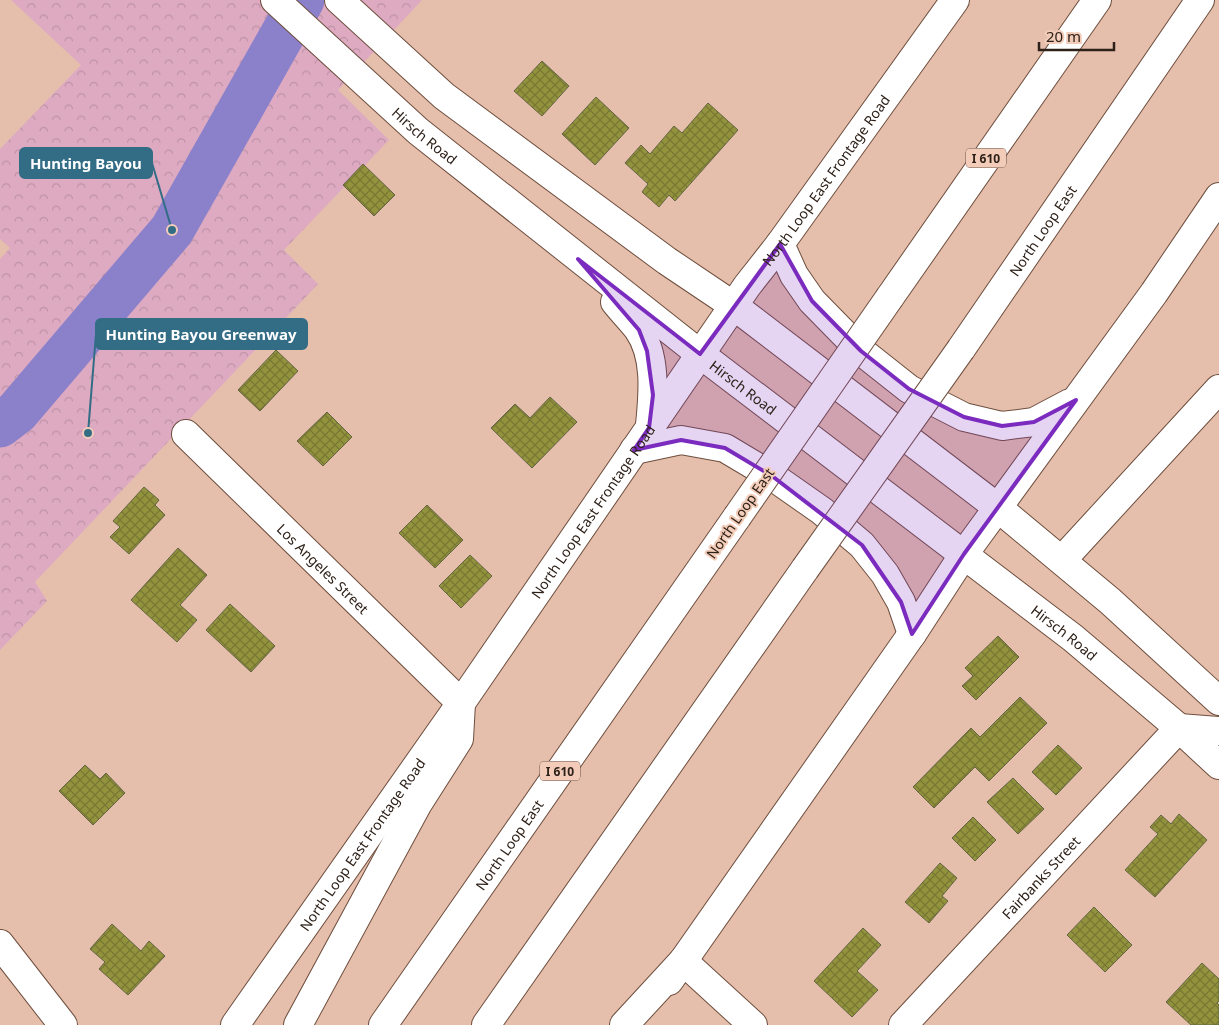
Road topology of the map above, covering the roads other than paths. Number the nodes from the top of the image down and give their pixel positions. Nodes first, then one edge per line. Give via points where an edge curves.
1 (275, 0) edge
2 (339, 0) edge
3 (955, 0) edge
4 (1200, 0) edge
5 (1218, 0) edge
6 (1092, 7) edge
7 (1137, 94) junction
8 (1219, 197) edge
9 (780, 244) junction
10 (578, 259) junction
11 (734, 306) junction
12 (700, 354) junction
13 (1219, 389) edge
14 (1076, 400) junction
15 (649, 428) junction
16 (186, 434) dead end
17 (634, 450) junction
18 (997, 507) junction
19 (964, 554) junction
20 (1062, 560) junction
21 (912, 634) junction
22 (1219, 701) edge
23 (461, 703) junction
24 (1179, 728) junction
25 (1219, 732) edge
26 (1219, 765) edge
27 (0, 944) edge
28 (683, 961) junction
29 (63, 1025) edge
30 (234, 1025) edge
31 (298, 1025) edge
32 (383, 1025) edge
33 (486, 1025) edge
34 (624, 1025) edge
35 (639, 1025) edge
36 (753, 1025) edge
37 (903, 1025) edge

1 - 10 main road, Hirsch Road via 418,131
2 - 11 main road via 444,96
3 - 9 main road, North Loop East Frontage Road
4 - 7 main road, North Loop East
5 - 7 main road
6 - 32 main road, North Loop East / I 610, bridge
7 - 33 main road, North Loop East, bridge
8 - 14 main road
9 - 11 main road, North Loop East Frontage Road
9 - 14 main road via 794,275 812,301 861,351 909,389 964,417 1002,426 1034,422
10 - 12 main road, Hirsch Road
10 - 15 main road via 639,330 645,344 652,373
11 - 12 main road, North Loop East Frontage Road
11 - 18 main road
12 - 15 main road, North Loop East Frontage Road
12 - 19 main road, Hirsch Road
13 - 20 main road
14 - 18 main road
15 - 17 main road, North Loop East Frontage Road
16 - 23 main road, Los Angeles Street
17 - 21 main road via 681,440 725,448 772,476 822,511 862,545 885,574 901,602
17 - 23 main road, North Loop East Frontage Road
18 - 19 main road
18 - 20 main road
19 - 21 main road
19 - 24 main road, Hirsch Road via 1073,638
20 - 22 main road
21 - 28 main road
23 - 30 main road, North Loop East Frontage Road
23 - 31 main road via 459,739 408,821
24 - 25 main road
24 - 26 main road, Hirsch Road
24 - 37 main road, Fairbanks Street
27 - 29 main road
28 - 34 main road
28 - 35 main road
28 - 36 main road

